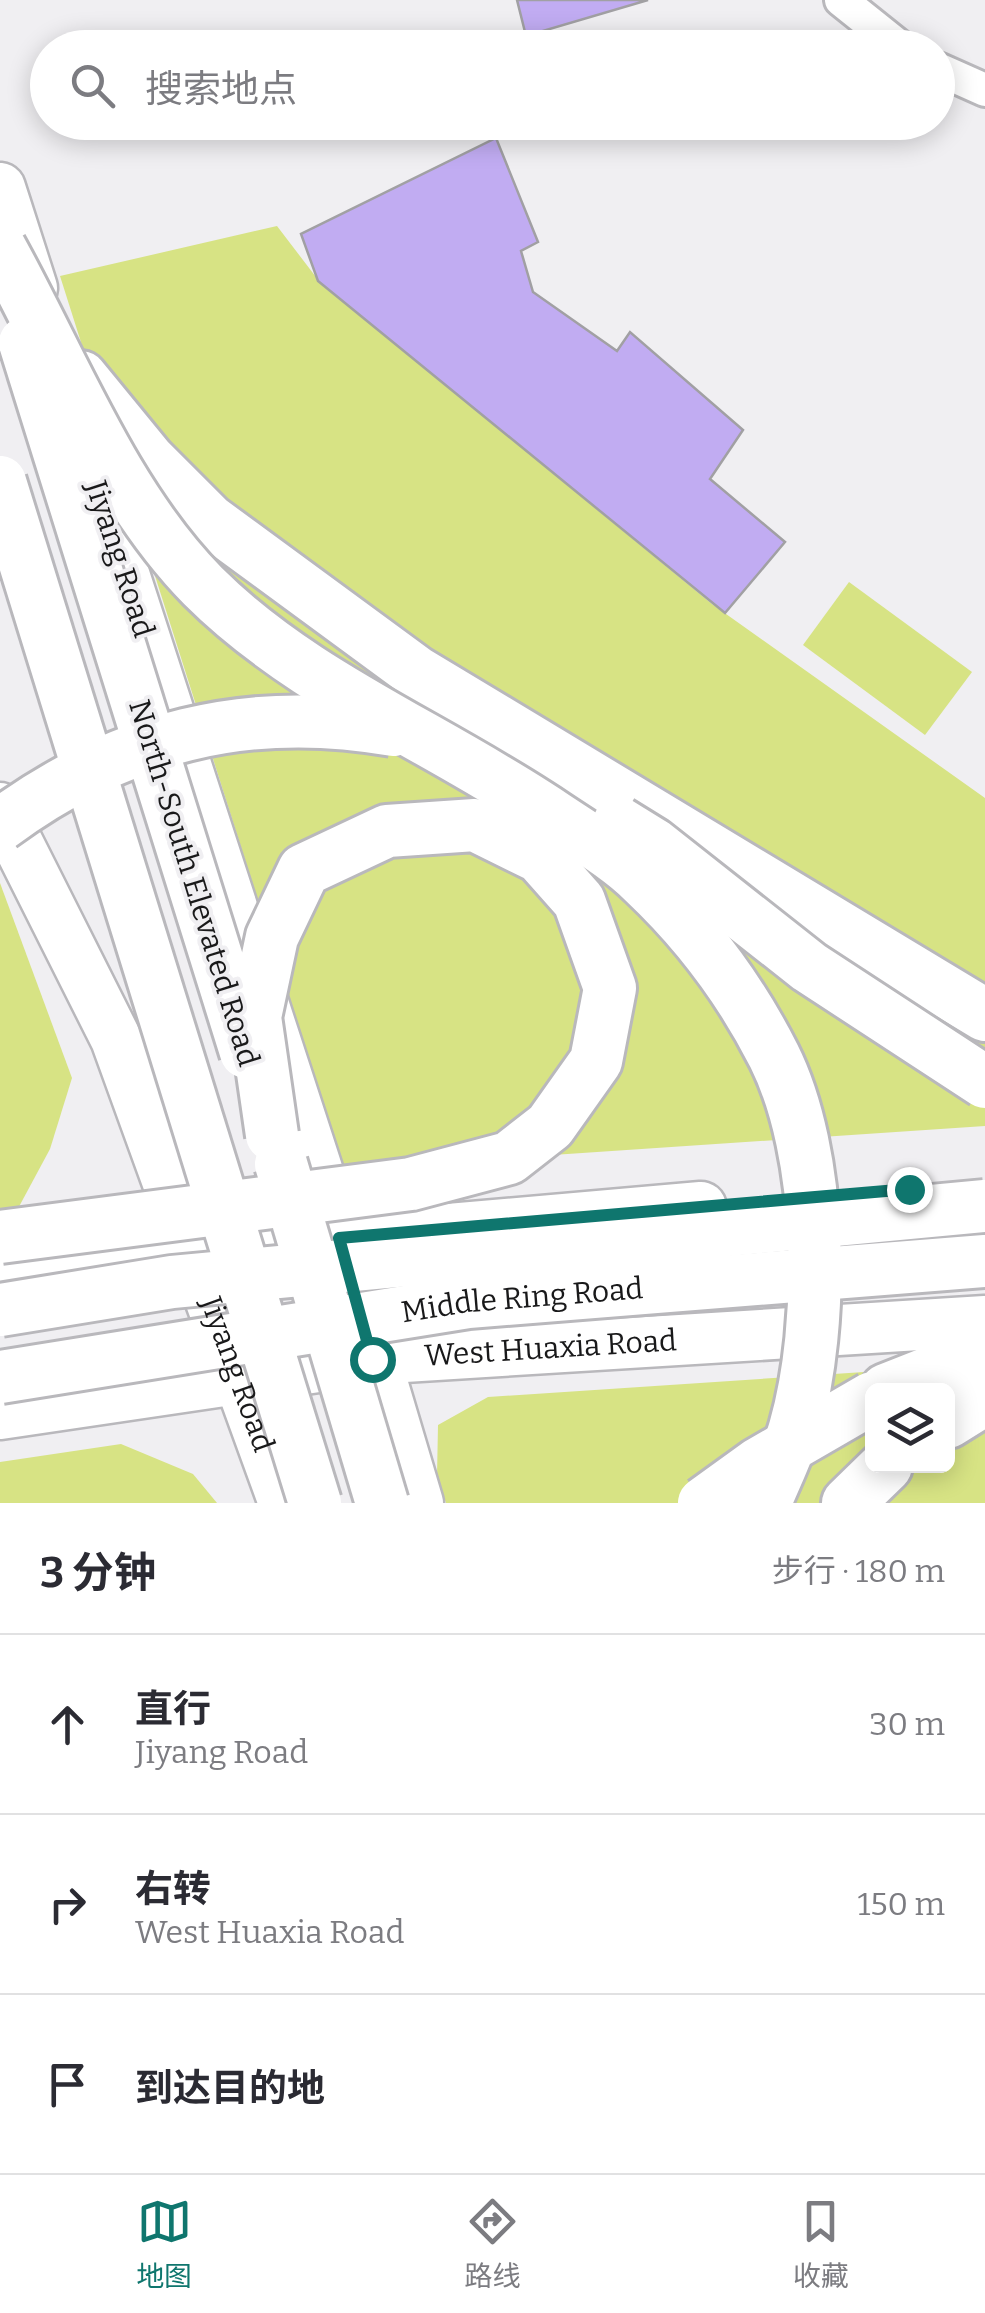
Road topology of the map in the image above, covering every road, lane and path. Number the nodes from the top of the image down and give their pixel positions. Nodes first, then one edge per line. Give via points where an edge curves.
1 (841, 0) edge
2 (878, 30) edge
3 (0, 188) edge
4 (0, 248) edge
5 (0, 265) edge
6 (51, 341) junction
7 (0, 482) edge
8 (0, 808) edge
9 (0, 825) edge
10 (985, 1015) edge
11 (985, 1082) edge
12 (272, 1135) junction
13 (985, 1182) edge
14 (985, 1206) edge
15 (0, 1237) edge
16 (339, 1238) junction
17 (194, 1251) junction
18 (985, 1262) edge
19 (0, 1280) edge
20 (0, 1310) edge
21 (985, 1321) edge
22 (985, 1351) edge
23 (372, 1359) junction
24 (0, 1376) edge
25 (239, 1377) junction
26 (904, 1383) edge
27 (985, 1400) edge
28 (865, 1402) edge
29 (0, 1414) edge
30 (955, 1418) edge
31 (879, 1473) edge
32 (284, 1503) edge
33 (315, 1503) edge
34 (382, 1503) edge
35 (418, 1503) edge
36 (704, 1503) edge
37 (765, 1503) edge
38 (848, 1503) edge

1 - 2 street
3 - 16 main road, Jiyang Road
4 - 6 highway, bridge
5 - 12 highway, North-South Elevated Road, bridge
6 - 10 highway via 149,460 209,520 416,672
6 - 37 highway, bridge via 154,531 206,588 325,683 543,810 643,880 724,970 776,1059 805,1156 816,1247 795,1428
7 - 33 highway, bridge
8 - 17 main road, Jiyang Road via 116,1040
9 - 11 highway, bridge via 117,756 210,726 349,722 461,743 527,767 654,844 809,968
12 - 15 highway, bridge via 256,1016 272,937 304,870 388,831 475,825 540,857 579,902 610,988 596,1062 550,1126 509,1158 411,1184
12 - 34 highway, North-South Elevated Road, bridge
13 - 16 main road
14 - 20 highway, Middle Ring Road, bridge via 172,1282
16 - 17 main road
16 - 23 main road, Jiyang Road
17 - 19 main road
17 - 25 main road, Jiyang Road
18 - 24 highway, Middle Ring Road, bridge via 468,1302
21 - 23 main road, West Huaxia Road
22 - 26 highway
23 - 25 main road, West Huaxia Road
23 - 35 main road, Jiyang Road
25 - 29 main road, West Huaxia Road
25 - 32 main road, Jiyang Road
27 - 30 highway
28 - 36 highway, bridge
31 - 38 highway

